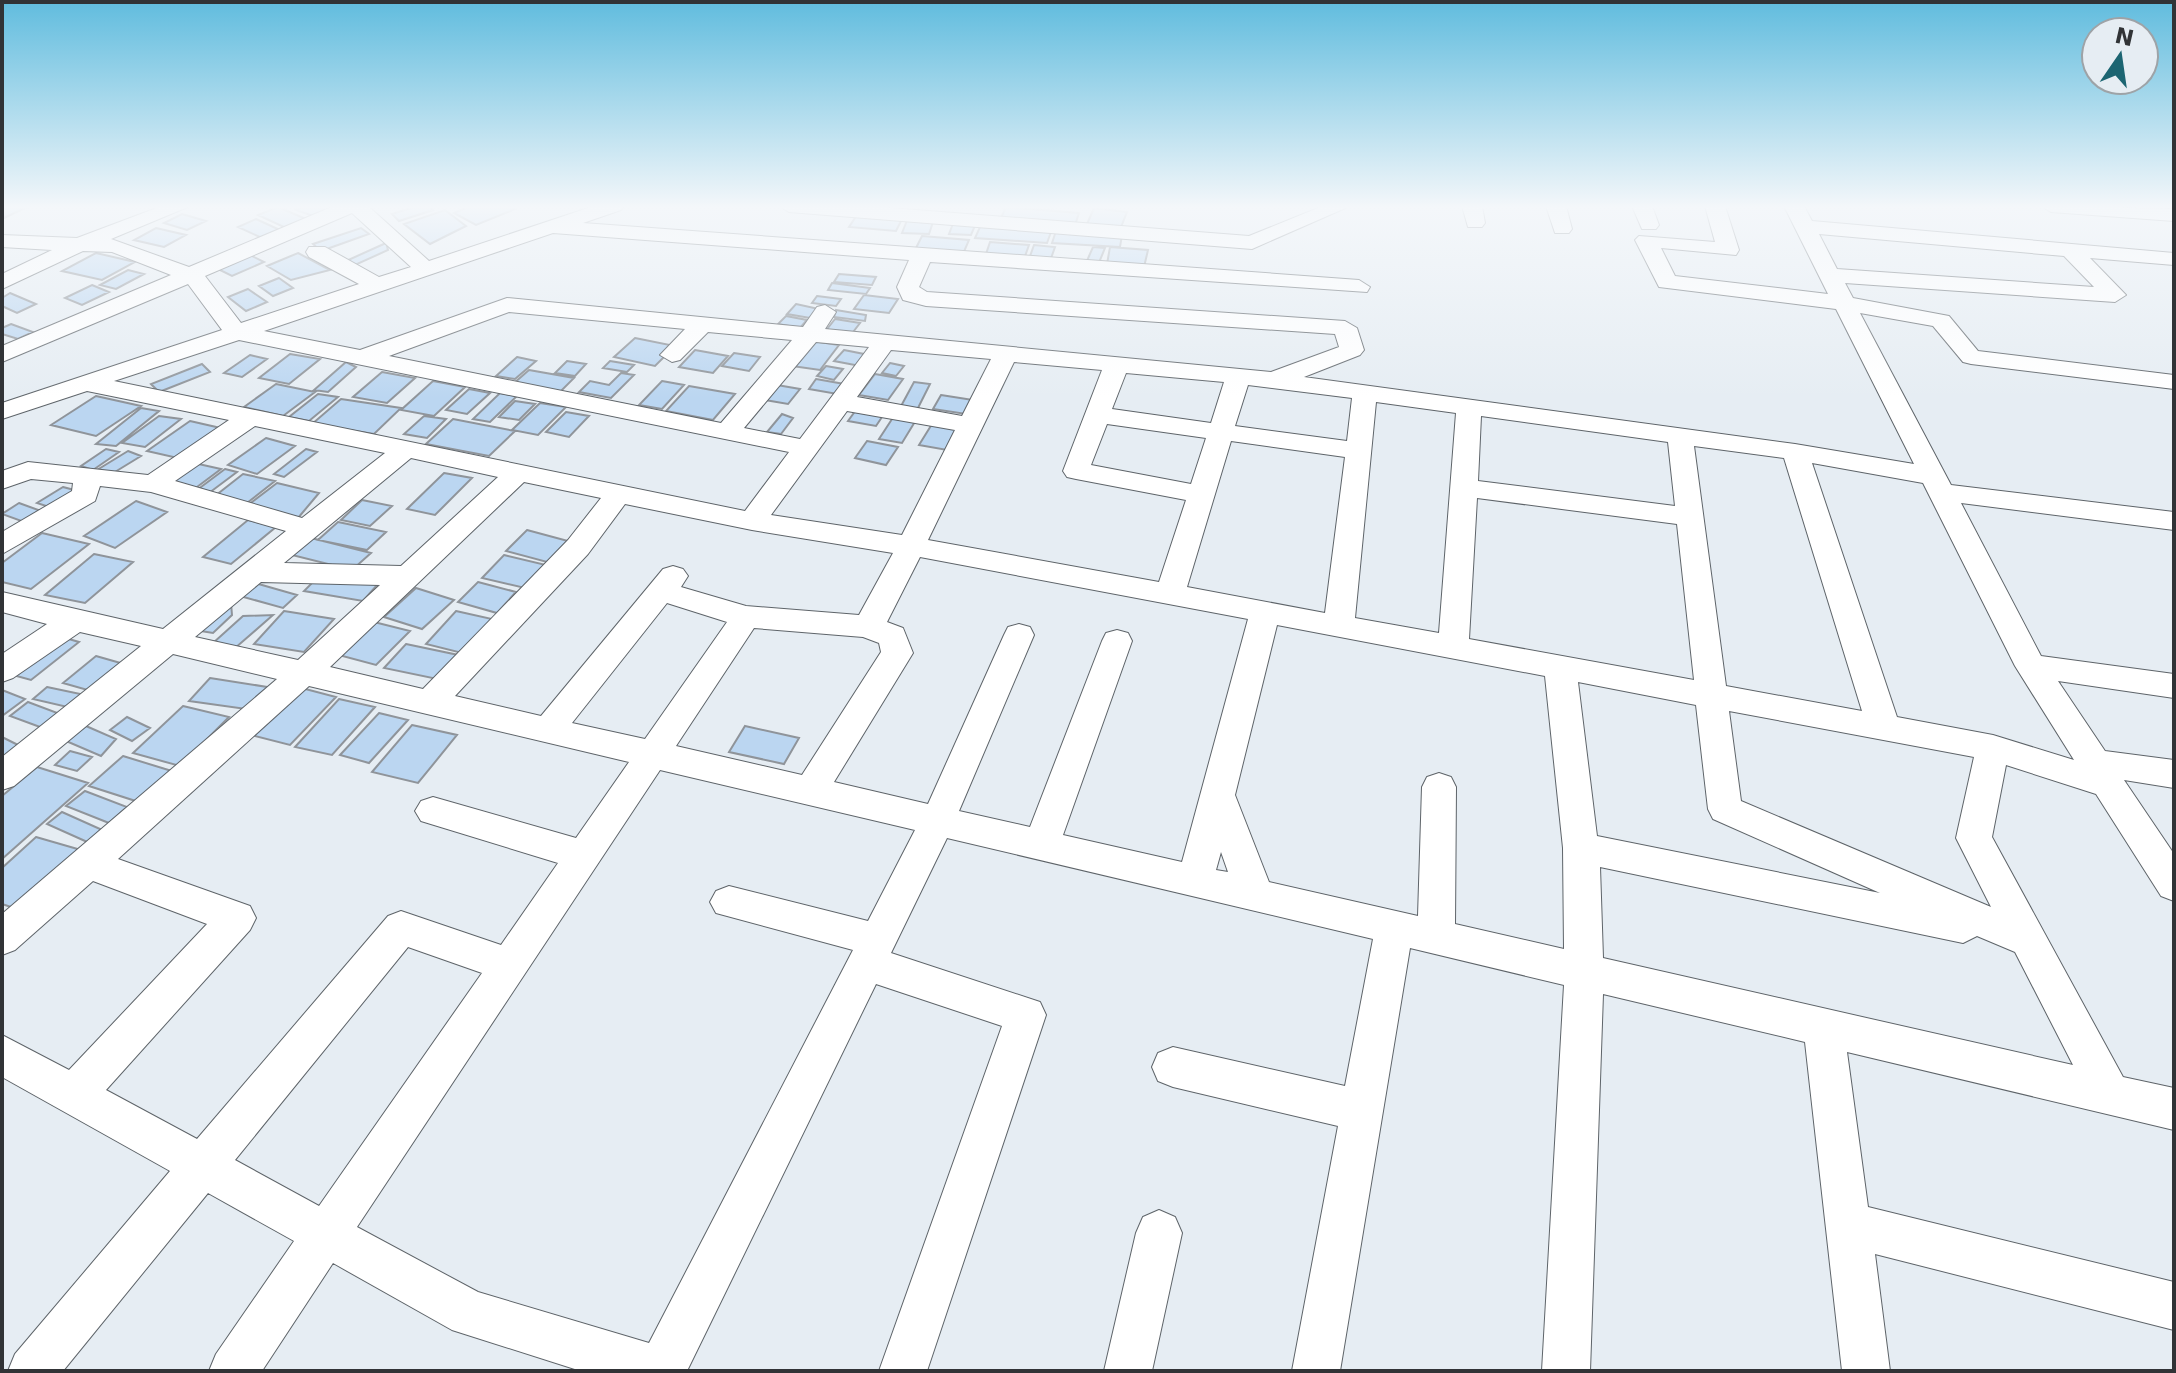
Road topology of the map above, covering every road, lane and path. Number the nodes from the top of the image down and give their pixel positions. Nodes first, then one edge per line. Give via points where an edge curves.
1 (26, 270) edge
2 (178, 270) edge
3 (207, 270) edge
4 (350, 270) edge
5 (423, 270) edge
6 (916, 270) edge
7 (1039, 270) edge
8 (1122, 270) edge
9 (1136, 270) edge
10 (1661, 270) edge
11 (1826, 270) edge
12 (2090, 270) edge
13 (1829, 275) junction
14 (193, 276) junction
15 (2, 282) edge
16 (377, 285) junction
17 (1359, 287) dead end
18 (1844, 303) junction
19 (1026, 306) junction
20 (825, 312) dead end
21 (1112, 312) junction
22 (703, 324) junction
23 (236, 332) junction
24 (810, 334) junction
25 (885, 342) junction
26 (1006, 353) junction
27 (2, 355) edge
28 (672, 355) dead end
29 (361, 358) junction
30 (1122, 368) junction
31 (124, 370) junction
32 (1238, 376) junction
33 (1275, 380) junction
34 (2174, 382) edge
35 (86, 383) junction
36 (2, 387) edge
37 (1365, 392) junction
38 (841, 402) junction
39 (1469, 407) junction
40 (2, 411) edge
41 (1098, 415) junction
42 (251, 417) junction
43 (970, 425) junction
44 (727, 432) junction
45 (1221, 432) junction
46 (1680, 436) junction
47 (806, 448) junction
48 (406, 449) junction
49 (1358, 451) junction
50 (1795, 452) junction
51 (519, 472) junction
52 (2, 481) edge
53 (92, 484) junction
54 (153, 484) junction
55 (1937, 484) junction
56 (1464, 488) junction
57 (619, 493) junction
58 (1201, 494) junction
59 (1689, 517) junction
60 (752, 521) junction
61 (2174, 521) edge
62 (292, 524) dead end
63 (2, 545) edge
64 (911, 546) junction
65 (255, 572) junction
66 (408, 576) junction
67 (1170, 594) junction
68 (2, 602) edge
69 (1265, 612) junction
70 (746, 617) junction
71 (75, 620) junction
72 (867, 626) junction
73 (1339, 626) junction
74 (1019, 635) dead end
75 (1117, 641) dead end
76 (168, 642) junction
77 (1453, 647) junction
78 (2031, 666) junction
79 (1560, 667) junction
80 (2, 670) edge
81 (303, 674) junction
82 (2174, 686) edge
83 (1708, 695) junction
84 (429, 703) junction
85 (1884, 728) junction
86 (547, 731) junction
87 (1993, 748) junction
88 (654, 756) junction
89 (2102, 774) junction
90 (2174, 774) edge
91 (2, 776) edge
92 (1439, 787) dead end
93 (810, 792) junction
94 (1218, 796) junction
95 (433, 811) dead end
96 (937, 822) junction
97 (1041, 846) junction
98 (1581, 848) junction
99 (584, 856) junction
100 (87, 863) junction
101 (1195, 882) junction
102 (2174, 885) edge
103 (1256, 897) junction
104 (729, 902) dead end
105 (1394, 929) junction
106 (2, 938) edge
107 (1436, 938) junction
108 (2028, 940) junction
109 (872, 952) junction
110 (509, 965) junction
111 (1584, 973) junction
112 (1824, 1029) junction
113 (2, 1055) edge
114 (1173, 1067) dead end
115 (74, 1094) junction
116 (2111, 1096) junction
117 (2174, 1109) edge
118 (1362, 1111) junction
119 (206, 1167) junction
120 (1848, 1225) junction
121 (324, 1233) junction
122 (1159, 1233) dead end
123 (2174, 1306) edge
124 (1572, 1366) edge
125 (32, 1371) edge
126 (233, 1371) edge
127 (661, 1371) edge
128 (903, 1371) edge
129 (1128, 1371) edge
130 (1316, 1371) edge
131 (1866, 1371) edge

1 - 15 street
2 - 14 street
3 - 14 street
4 - 16 street
5 - 16 street
6 - 19 street via 908,287 911,295
7 - 19 street
8 - 21 street
9 - 17 street
10 - 18 street via 1667,282
11 - 13 street
12 - 13 street via 2115,295
13 - 18 street
14 - 23 street
14 - 27 street
16 - 23 street
18 - 34 street via 1941,321 1971,357
18 - 55 street
19 - 21 street
20 - 24 street
21 - 33 street via 1345,328 1352,350
22 - 24 street
22 - 28 street
22 - 29 street via 507,305
23 - 29 street
23 - 31 street
24 - 25 street
24 - 44 street
25 - 26 street
25 - 38 street
26 - 30 street
26 - 43 street
29 - 44 street
30 - 32 street
30 - 41 street
31 - 35 street
31 - 36 street
32 - 33 street
32 - 45 street
33 - 37 street
35 - 40 street
35 - 42 street
37 - 39 street
37 - 49 street
38 - 43 street
38 - 47 street
39 - 46 street
39 - 56 street
41 - 45 street
41 - 58 street via 1076,471
42 - 48 street
42 - 54 street
43 - 64 street
44 - 47 street
45 - 49 street
45 - 58 street
46 - 50 street
46 - 59 street
47 - 60 street
48 - 51 street
48 - 65 street
49 - 73 street
50 - 55 street
50 - 85 street
51 - 57 street
51 - 66 street
52 - 53 street via 28,470
53 - 54 street
53 - 63 street
54 - 62 street
55 - 61 street
55 - 78 street
56 - 59 street
56 - 77 street
57 - 60 street
57 - 84 street via 578,547
58 - 67 street
59 - 83 street
60 - 64 street
64 - 67 street
64 - 72 street
65 - 66 street
65 - 76 street
66 - 81 street
67 - 69 street
68 - 71 street
69 - 73 street
69 - 94 street
70 - 72 street
70 - 86 street via 667,584
70 - 88 street
71 - 76 street
71 - 80 street
72 - 93 street via 892,636 897,653
73 - 77 street
74 - 96 street
75 - 97 street
76 - 81 street
76 - 91 street
77 - 79 street
78 - 82 street
78 - 89 street
79 - 83 street
79 - 98 street
81 - 84 street
81 - 100 street
83 - 85 street
83 - 108 street via 1725,809
84 - 86 street
85 - 87 street
86 - 88 street
87 - 89 street
87 - 108 street via 1974,838
88 - 93 street
88 - 99 street
89 - 90 street
89 - 102 street
92 - 107 street
93 - 96 street
94 - 101 street
94 - 103 street
95 - 99 street
96 - 97 street
96 - 109 street
97 - 101 street
98 - 108 street
98 - 111 street
99 - 110 street
100 - 106 street
100 - 115 street via 237,918
101 - 103 street
103 - 105 street
104 - 109 street
105 - 107 street
105 - 118 street
107 - 111 street
108 - 116 street
109 - 127 street
109 - 128 street via 1026,1015
110 - 119 street via 401,928
110 - 121 street
111 - 112 street
111 - 124 street
112 - 116 street
112 - 120 street
113 - 115 street
114 - 118 street
115 - 119 street
116 - 117 street
118 - 130 street
119 - 121 street
119 - 125 street
120 - 123 street
120 - 131 street
121 - 126 street
121 - 127 street via 469,1313
122 - 129 street

